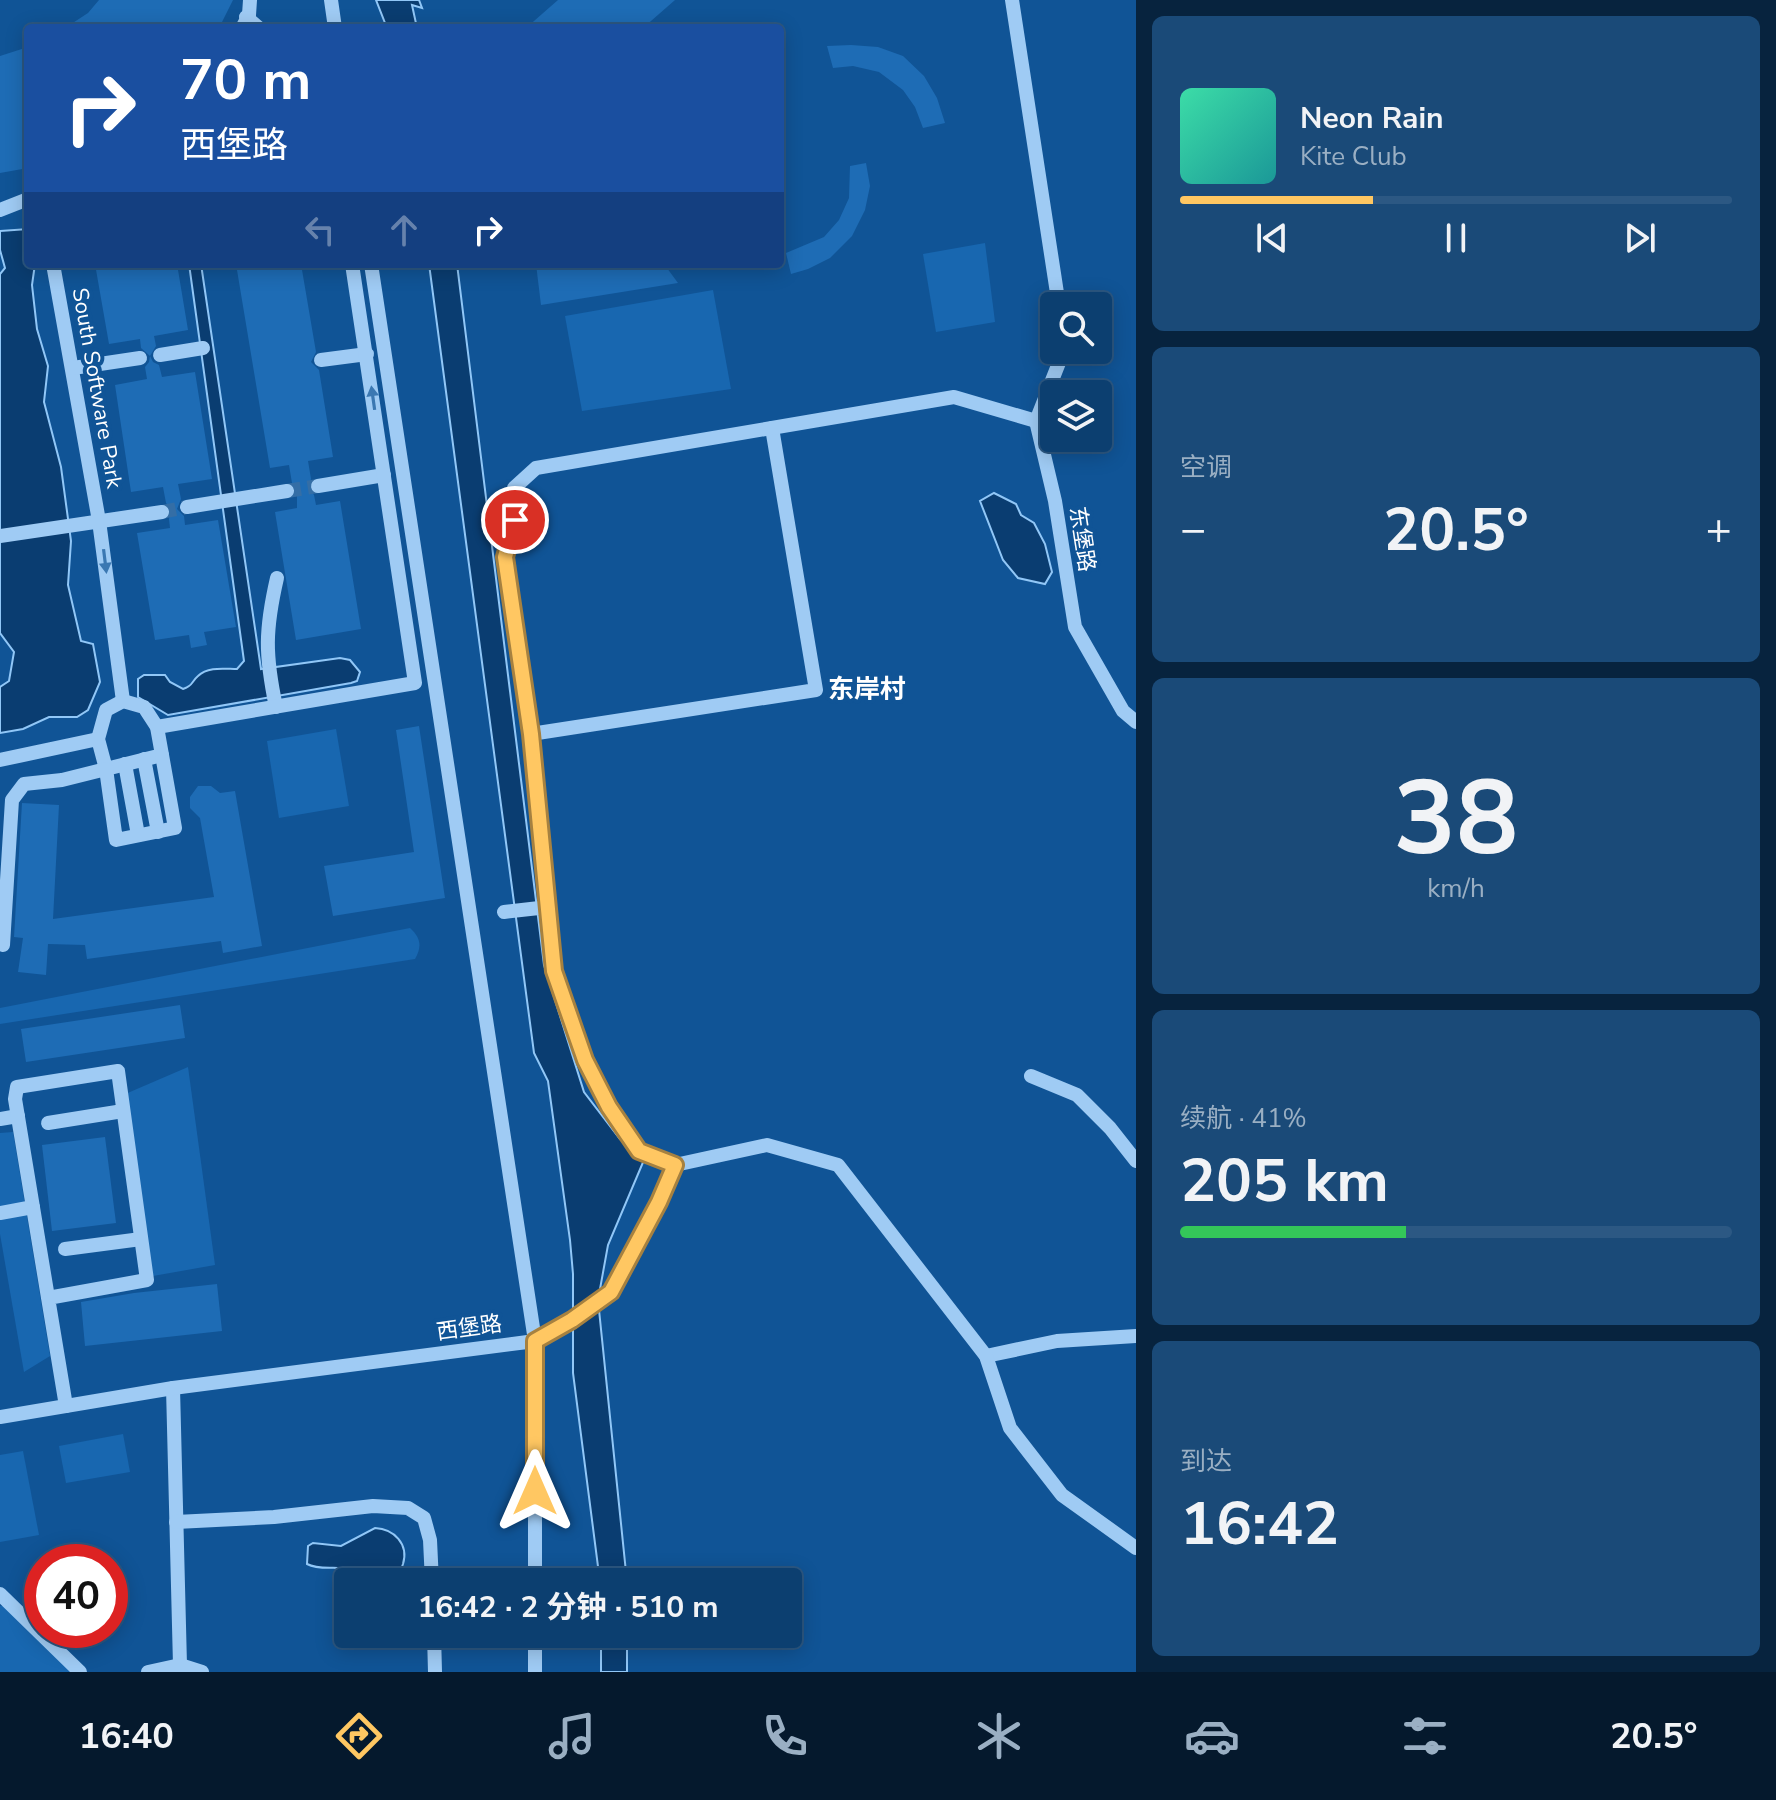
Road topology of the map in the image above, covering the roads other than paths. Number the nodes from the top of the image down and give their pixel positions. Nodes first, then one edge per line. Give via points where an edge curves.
1 (250, 0) edge
2 (331, 0) edge
3 (1012, 0) edge
4 (244, 22) edge
5 (334, 24) edge
6 (24, 201) edge
7 (0, 210) edge
8 (54, 268) edge
9 (353, 268) edge
10 (372, 268) edge
11 (1057, 292) edge
12 (203, 348) dead end
13 (367, 354) junction
14 (160, 355) dead end
15 (140, 358) dead end
16 (321, 360) dead end
17 (1058, 364) edge
18 (73, 368) junction
19 (1036, 421) junction
20 (772, 428) junction
21 (384, 475) junction
22 (318, 486) tunnel mouth
23 (287, 491) tunnel mouth
24 (187, 507) tunnel mouth
25 (162, 512) tunnel mouth
26 (99, 521) junction
27 (0, 536) edge
28 (277, 578) dead end
29 (123, 701) junction
30 (275, 703) junction
31 (1136, 722) edge
32 (157, 727) junction
33 (531, 734) junction
34 (98, 739) junction
35 (162, 755) junction
36 (144, 759) junction
37 (0, 760) edge
38 (125, 764) junction
39 (106, 769) junction
40 (21, 788) junction
41 (0, 796) edge
42 (158, 832) junction
43 (138, 835) junction
44 (548, 907) junction
45 (504, 912) dead end
46 (3, 945) dead end
47 (1031, 1076) dead end
48 (123, 1111) junction
49 (18, 1116) junction
50 (0, 1119) edge
51 (48, 1123) dead end
52 (1136, 1161) edge
53 (675, 1165) junction
54 (33, 1207) junction
55 (0, 1213) edge
56 (141, 1239) junction
57 (65, 1249) dead end
58 (48, 1298) junction
59 (1136, 1336) edge
60 (535, 1341) junction
61 (986, 1356) junction
62 (173, 1388) junction
63 (66, 1406) junction
64 (0, 1417) edge
65 (176, 1522) junction
66 (1136, 1548) edge
67 (431, 1568) edge
68 (535, 1568) edge
69 (0, 1594) edge
70 (434, 1648) edge
71 (535, 1648) edge
72 (180, 1665) junction
73 (80, 1672) edge
74 (148, 1672) edge
75 (202, 1672) edge
76 (435, 1672) edge
77 (535, 1672) edge

1 - 4 street
2 - 5 street
3 - 11 street
6 - 7 street
8 - 18 street, South Software Park
9 - 13 street
10 - 60 street
12 - 14 street
13 - 16 street
21 -> 13 street
15 - 18 street
17 - 19 street
18 - 26 street, South Software Park
19 - 20 street via 954,397
19 - 31 street, 东堡路 via 1075,627 1123,711
20 - 33 street via 536,468 514,488 515,520 505,557
20 - 33 street via 816,690
21 - 22 street
21 - 30 street via 415,683
23 - 24 street
25 - 26 street, South Software Park
26 - 27 street
26 -> 29 street, South Software Park
28 - 30 street via 267,666
29 - 32 street via 144,707
29 - 34 street via 106,710
30 - 32 street
32 - 35 street
33 - 44 street
34 - 37 street
34 - 39 street
35 - 36 street
35 - 42 street via 175,828
36 - 38 street
36 - 42 street
38 - 39 street
38 - 43 street
39 - 40 street
39 - 43 street via 116,840
40 - 41 street
40 - 46 street via 12,800
42 - 43 street
44 - 45 street
44 - 53 street via 554,971 585,1060 639,1151
47 - 52 street via 1077,1095
48 - 49 street via 118,1071 17,1087
48 - 51 street
48 - 56 street
49 - 50 street
49 - 54 street
53 - 60 street, 西堡路 via 608,1295
53 - 61 street via 767,1145 838,1165
54 - 55 street
54 - 58 street
56 - 57 street
56 - 58 street via 147,1280
58 - 63 street
59 - 61 street via 1057,1341
60 - 62 street, 西堡路
60 - 68 street
61 - 66 street via 1010,1428 1062,1495
62 - 63 street, 西堡路
62 - 65 street
63 - 64 street, 西堡路
65 - 67 street via 373,1506 408,1508 424,1518
65 - 72 street
69 - 73 street
70 - 76 street
71 - 77 street
72 - 74 street
72 - 75 street

